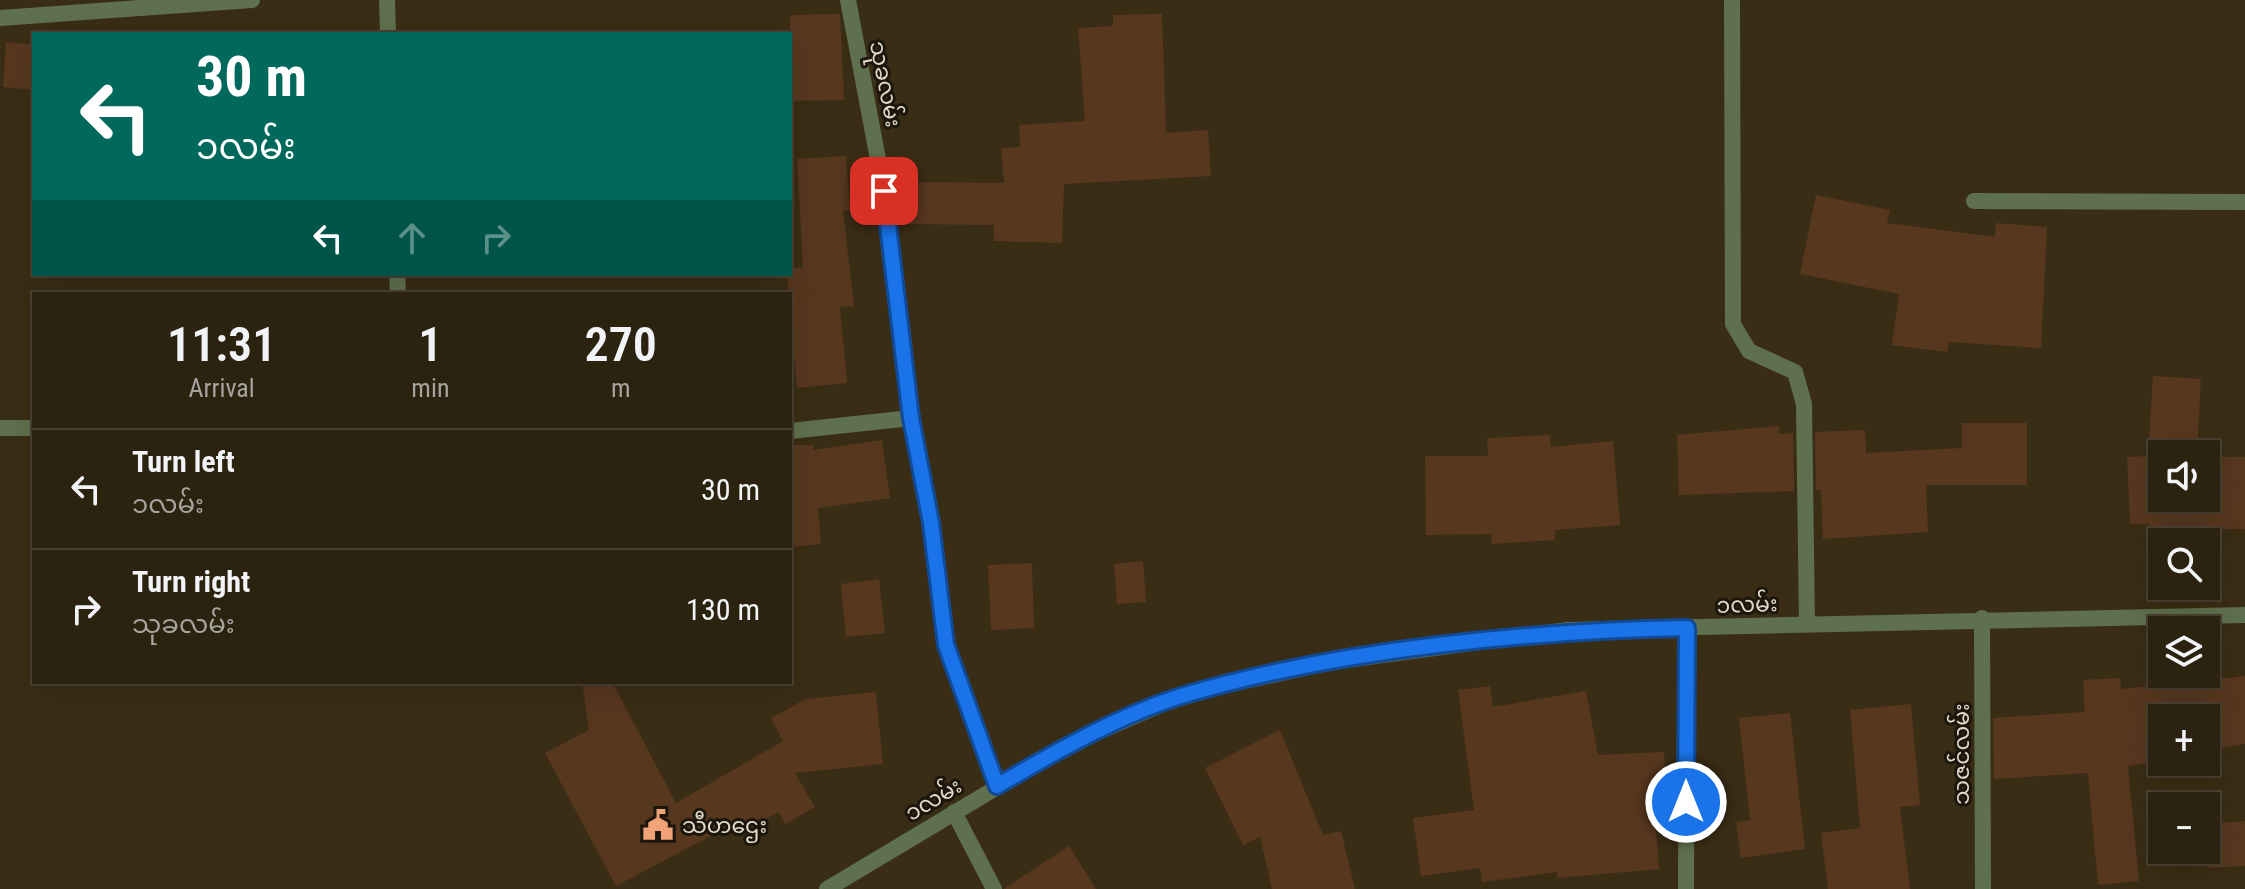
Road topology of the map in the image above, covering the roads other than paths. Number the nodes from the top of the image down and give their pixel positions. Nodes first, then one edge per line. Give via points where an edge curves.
1 (252, 0) edge
2 (387, 0) edge
3 (848, 0) edge
4 (1732, 0) edge
5 (0, 18) edge
6 (388, 32) edge
7 (1974, 201) dead end
8 (2245, 202) edge
9 (911, 418) junction
10 (0, 428) edge
11 (32, 428) edge
12 (792, 431) edge
13 (2245, 615) edge
14 (1982, 618) junction
15 (1807, 624) junction
16 (1687, 628) junction
17 (997, 786) junction
18 (954, 812) junction
19 (827, 889) edge
20 (994, 889) edge
21 (1686, 889) edge
22 (1983, 889) edge

1 - 5 street
2 - 6 street
3 - 9 street, သုခလမ်း via 884,191
4 - 15 street via 1733,324 1749,351 1795,372 1804,404
7 - 8 street
9 - 12 street
9 - 17 street, သုခလမ်း via 946,645
10 - 11 street
13 - 14 street, ၁လမ်း
14 - 15 street, ၁လမ်း
14 - 22 street, သဇင်လမ်း
15 - 16 street, ၁လမ်း
16 - 17 street, ၁လမ်း via 1552,632 1331,662 1186,694 1066,746
16 - 21 street
17 - 18 street, ၁လမ်း
18 - 19 street, ၁လမ်း
18 - 20 street

